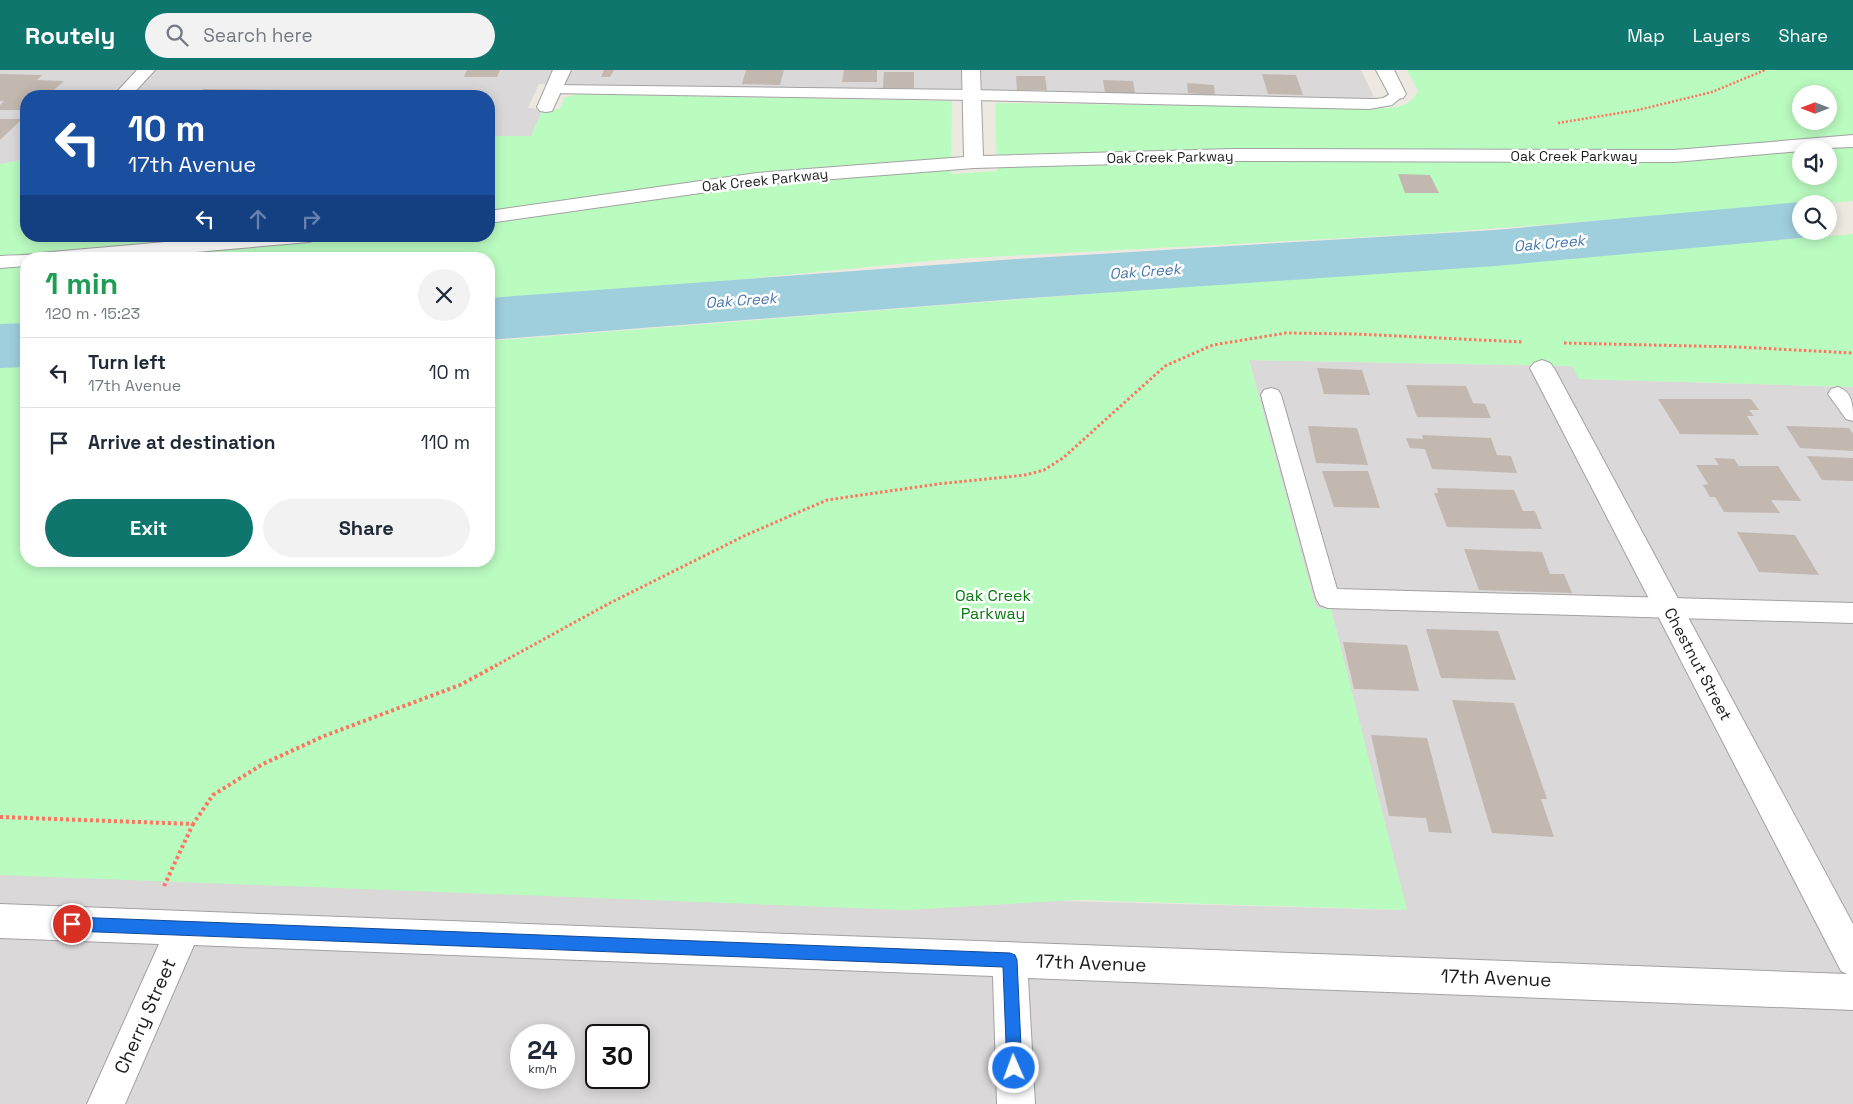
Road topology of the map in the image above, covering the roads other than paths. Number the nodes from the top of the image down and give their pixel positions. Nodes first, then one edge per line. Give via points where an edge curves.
1 (146, 70) edge
2 (562, 70) edge
3 (971, 70) edge
4 (1385, 70) edge
5 (128, 90) edge
6 (553, 90) junction
7 (1397, 94) joint
8 (972, 95) junction
9 (546, 107) dead end
10 (1853, 141) edge
11 (974, 162) junction
12 (495, 216) edge
13 (239, 242) edge
14 (122, 252) edge
15 (20, 260) edge
16 (0, 262) edge
17 (1537, 355) road end
18 (1838, 394) dead end
19 (1271, 395) dead end
20 (1853, 414) edge
21 (1668, 608) junction
22 (1853, 613) edge
23 (0, 922) edge
24 (184, 928) junction
25 (1853, 959) edge
26 (1010, 960) junction
27 (1853, 992) edge
28 (106, 1104) edge
29 (1016, 1104) edge

1 - 5 street
2 - 6 street
3 - 8 street
4 - 7 street
6 - 8 lane
6 - 9 street
7 - 8 lane via 1387,102 1369,104
8 - 11 street
10 - 11 street, Oak Creek Parkway via 1675,156 1233,155
11 - 12 street, Oak Creek Parkway via 757,179
13 - 14 street
15 - 16 street
17 - 21 street, Chestnut Street
18 - 20 lane
19 - 21 lane via 1328,598
21 - 22 lane
21 - 25 street, Chestnut Street
23 - 24 street, 17th Avenue
24 - 26 street, 17th Avenue
24 - 28 street, Cherry Street
26 - 27 street, 17th Avenue
26 - 29 street

